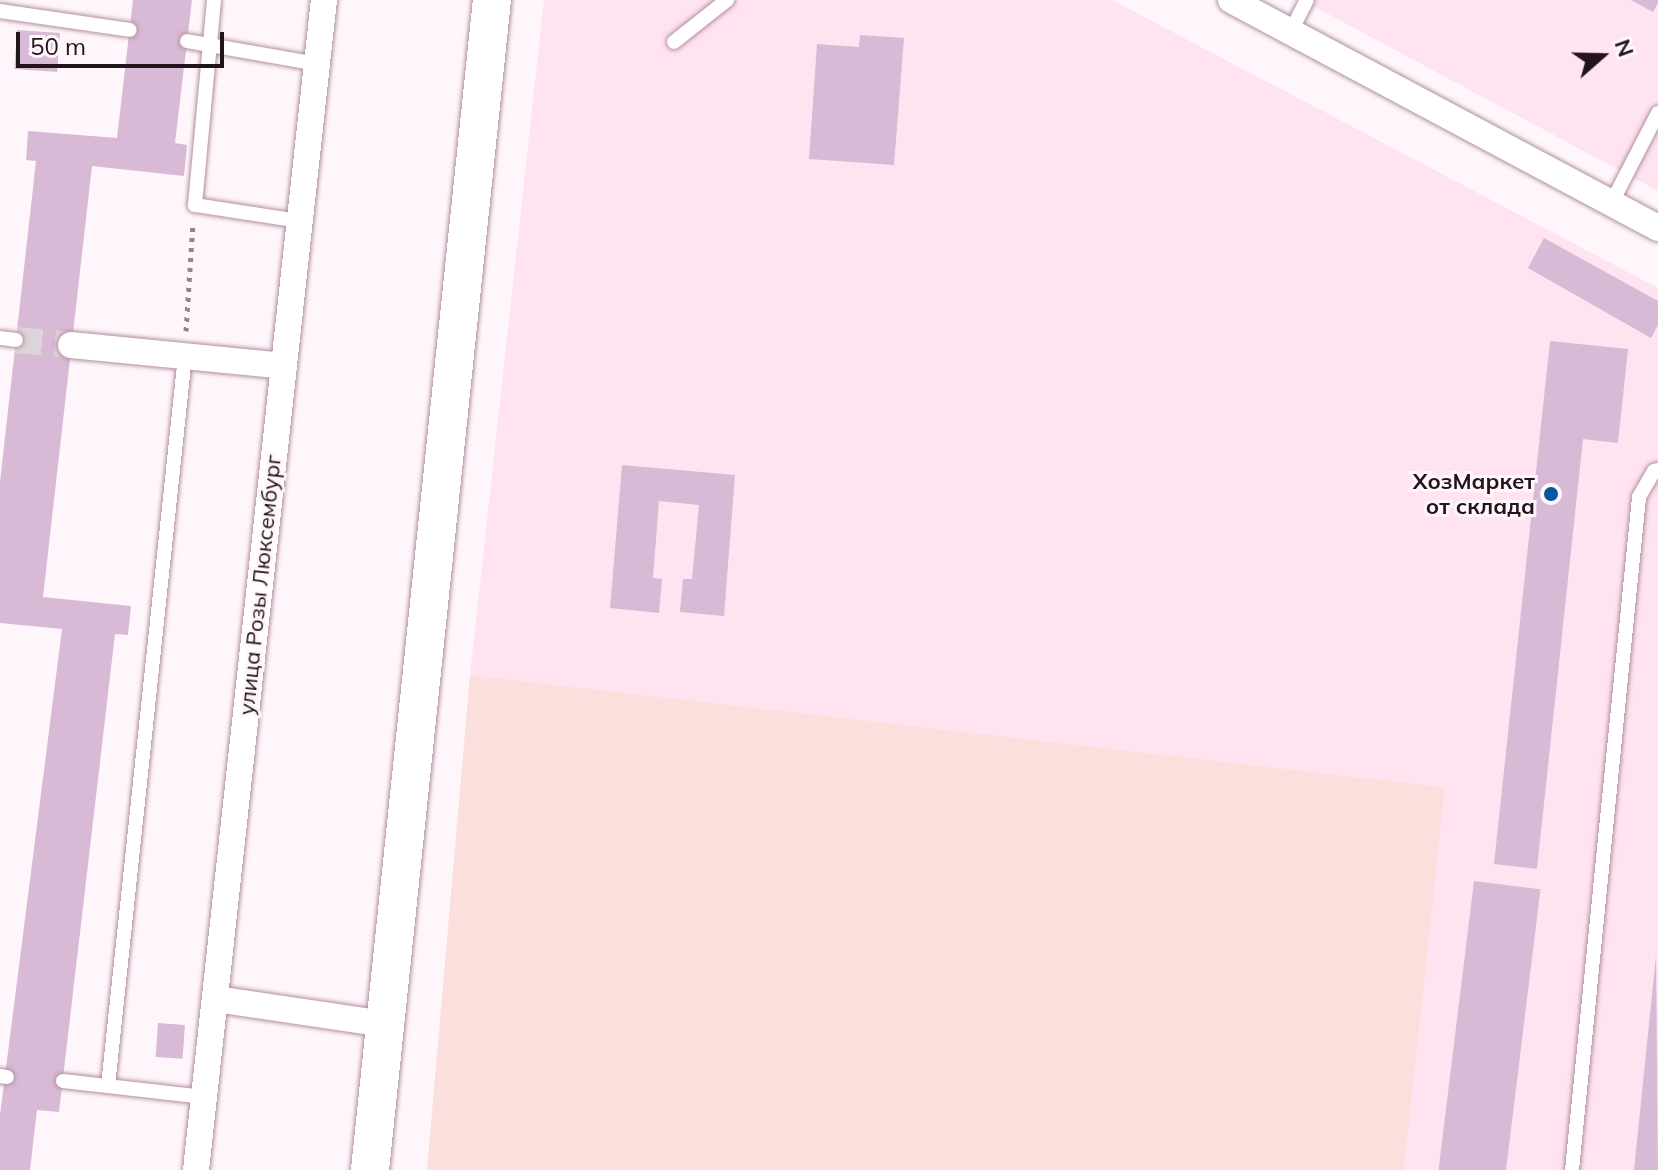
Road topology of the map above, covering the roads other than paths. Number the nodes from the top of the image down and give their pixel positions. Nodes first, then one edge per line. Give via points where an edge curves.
1 (214, 0) edge
2 (324, 0) edge
3 (492, 0) edge
4 (727, 0) edge
5 (1231, 0) edge
6 (1307, 0) edge
7 (0, 11) edge
8 (130, 30) dead end
9 (1290, 33) junction
10 (187, 41) dead end
11 (674, 42) dead end
12 (210, 45) junction
13 (317, 64) junction
14 (1658, 113) edge
15 (1612, 202) junction
16 (300, 221) junction
17 (1658, 228) edge
18 (0, 338) edge
19 (16, 340) tunnel mouth
20 (71, 345) tunnel mouth
21 (185, 356) junction
22 (284, 366) junction
23 (1658, 470) edge
24 (216, 999) junction
25 (386, 1024) junction
26 (63, 1081) dead end
27 (108, 1086) junction
28 (204, 1097) junction
29 (196, 1170) edge
30 (370, 1170) edge
31 (1572, 1170) edge

1 - 12 lane
2 - 13 street, улица Розы Люксембург
3 - 25 main road
4 - 11 lane
5 - 9 street
6 - 9 lane
7 - 8 lane
9 - 15 street
10 - 12 lane
12 - 13 lane
12 - 16 lane via 195,205
13 - 16 street, улица Розы Люксембург
14 - 15 lane
15 - 17 street
16 - 22 street, улица Розы Люксембург
18 - 19 lane
20 - 21 street
21 - 22 street
21 - 27 lane
22 - 24 street, улица Розы Люксембург
23 - 31 lane via 1639,497
24 - 25 street
24 - 28 street, улица Розы Люксембург
25 - 30 main road
26 - 27 lane
27 - 28 lane
28 - 29 street, улица Розы Люксембург

